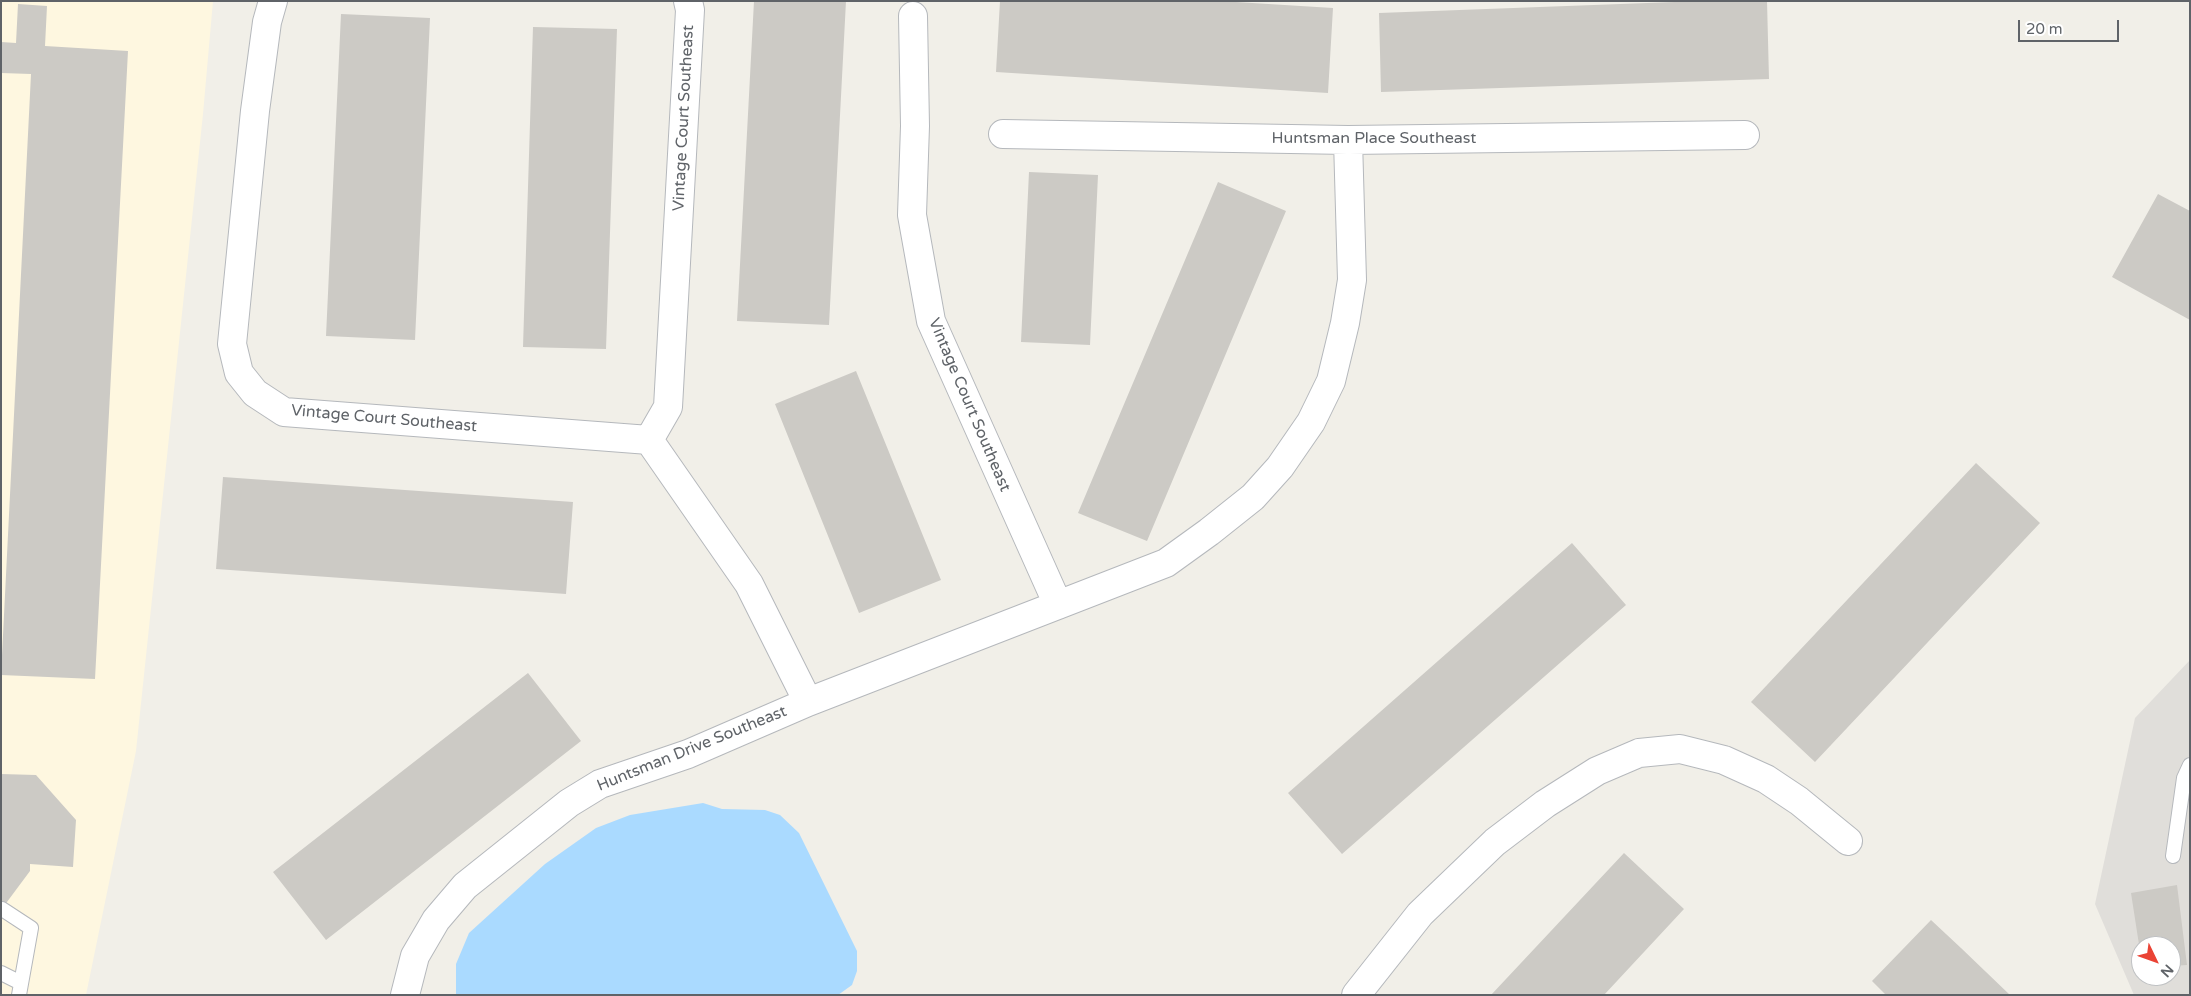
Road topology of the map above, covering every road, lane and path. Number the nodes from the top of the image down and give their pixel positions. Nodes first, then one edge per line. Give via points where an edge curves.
1 (273, 1) edge
2 (688, 1) edge
3 (913, 16) dead end
4 (1003, 134) dead end
5 (1745, 134) dead end
6 (1348, 140) junction
7 (648, 440) junction
8 (1058, 605) junction
9 (808, 702) junction
10 (2190, 765) edge
11 (1848, 841) dead end
12 (2173, 856) dead end
13 (2, 909) edge
14 (1, 973) edge
15 (20, 989) edge
16 (405, 995) edge
17 (1356, 995) edge

1 - 7 street, Vintage Court Southeast via 267,22 255,111 232,344 240,373 255,393 284,412
2 - 7 street, Vintage Court Southeast via 668,407
3 - 8 street, Vintage Court Southeast via 915,126 912,215 931,321
4 - 6 street, Huntsman Place Southeast
5 - 6 street, Huntsman Place Southeast
6 - 8 street via 1352,280 1330,382 1311,422 1280,467 1253,497 1209,532 1166,563
7 - 9 street via 749,584
8 - 9 street
9 - 16 street, Huntsman Drive Southeast via 688,754 600,784 569,803 466,886 436,920 415,956
10 - 12 lane via 2184,778
11 - 17 street via 1799,800 1766,779 1724,760 1680,749 1638,753 1597,771 1516,826 1420,914
13 - 15 lane via 31,928
14 - 15 lane

